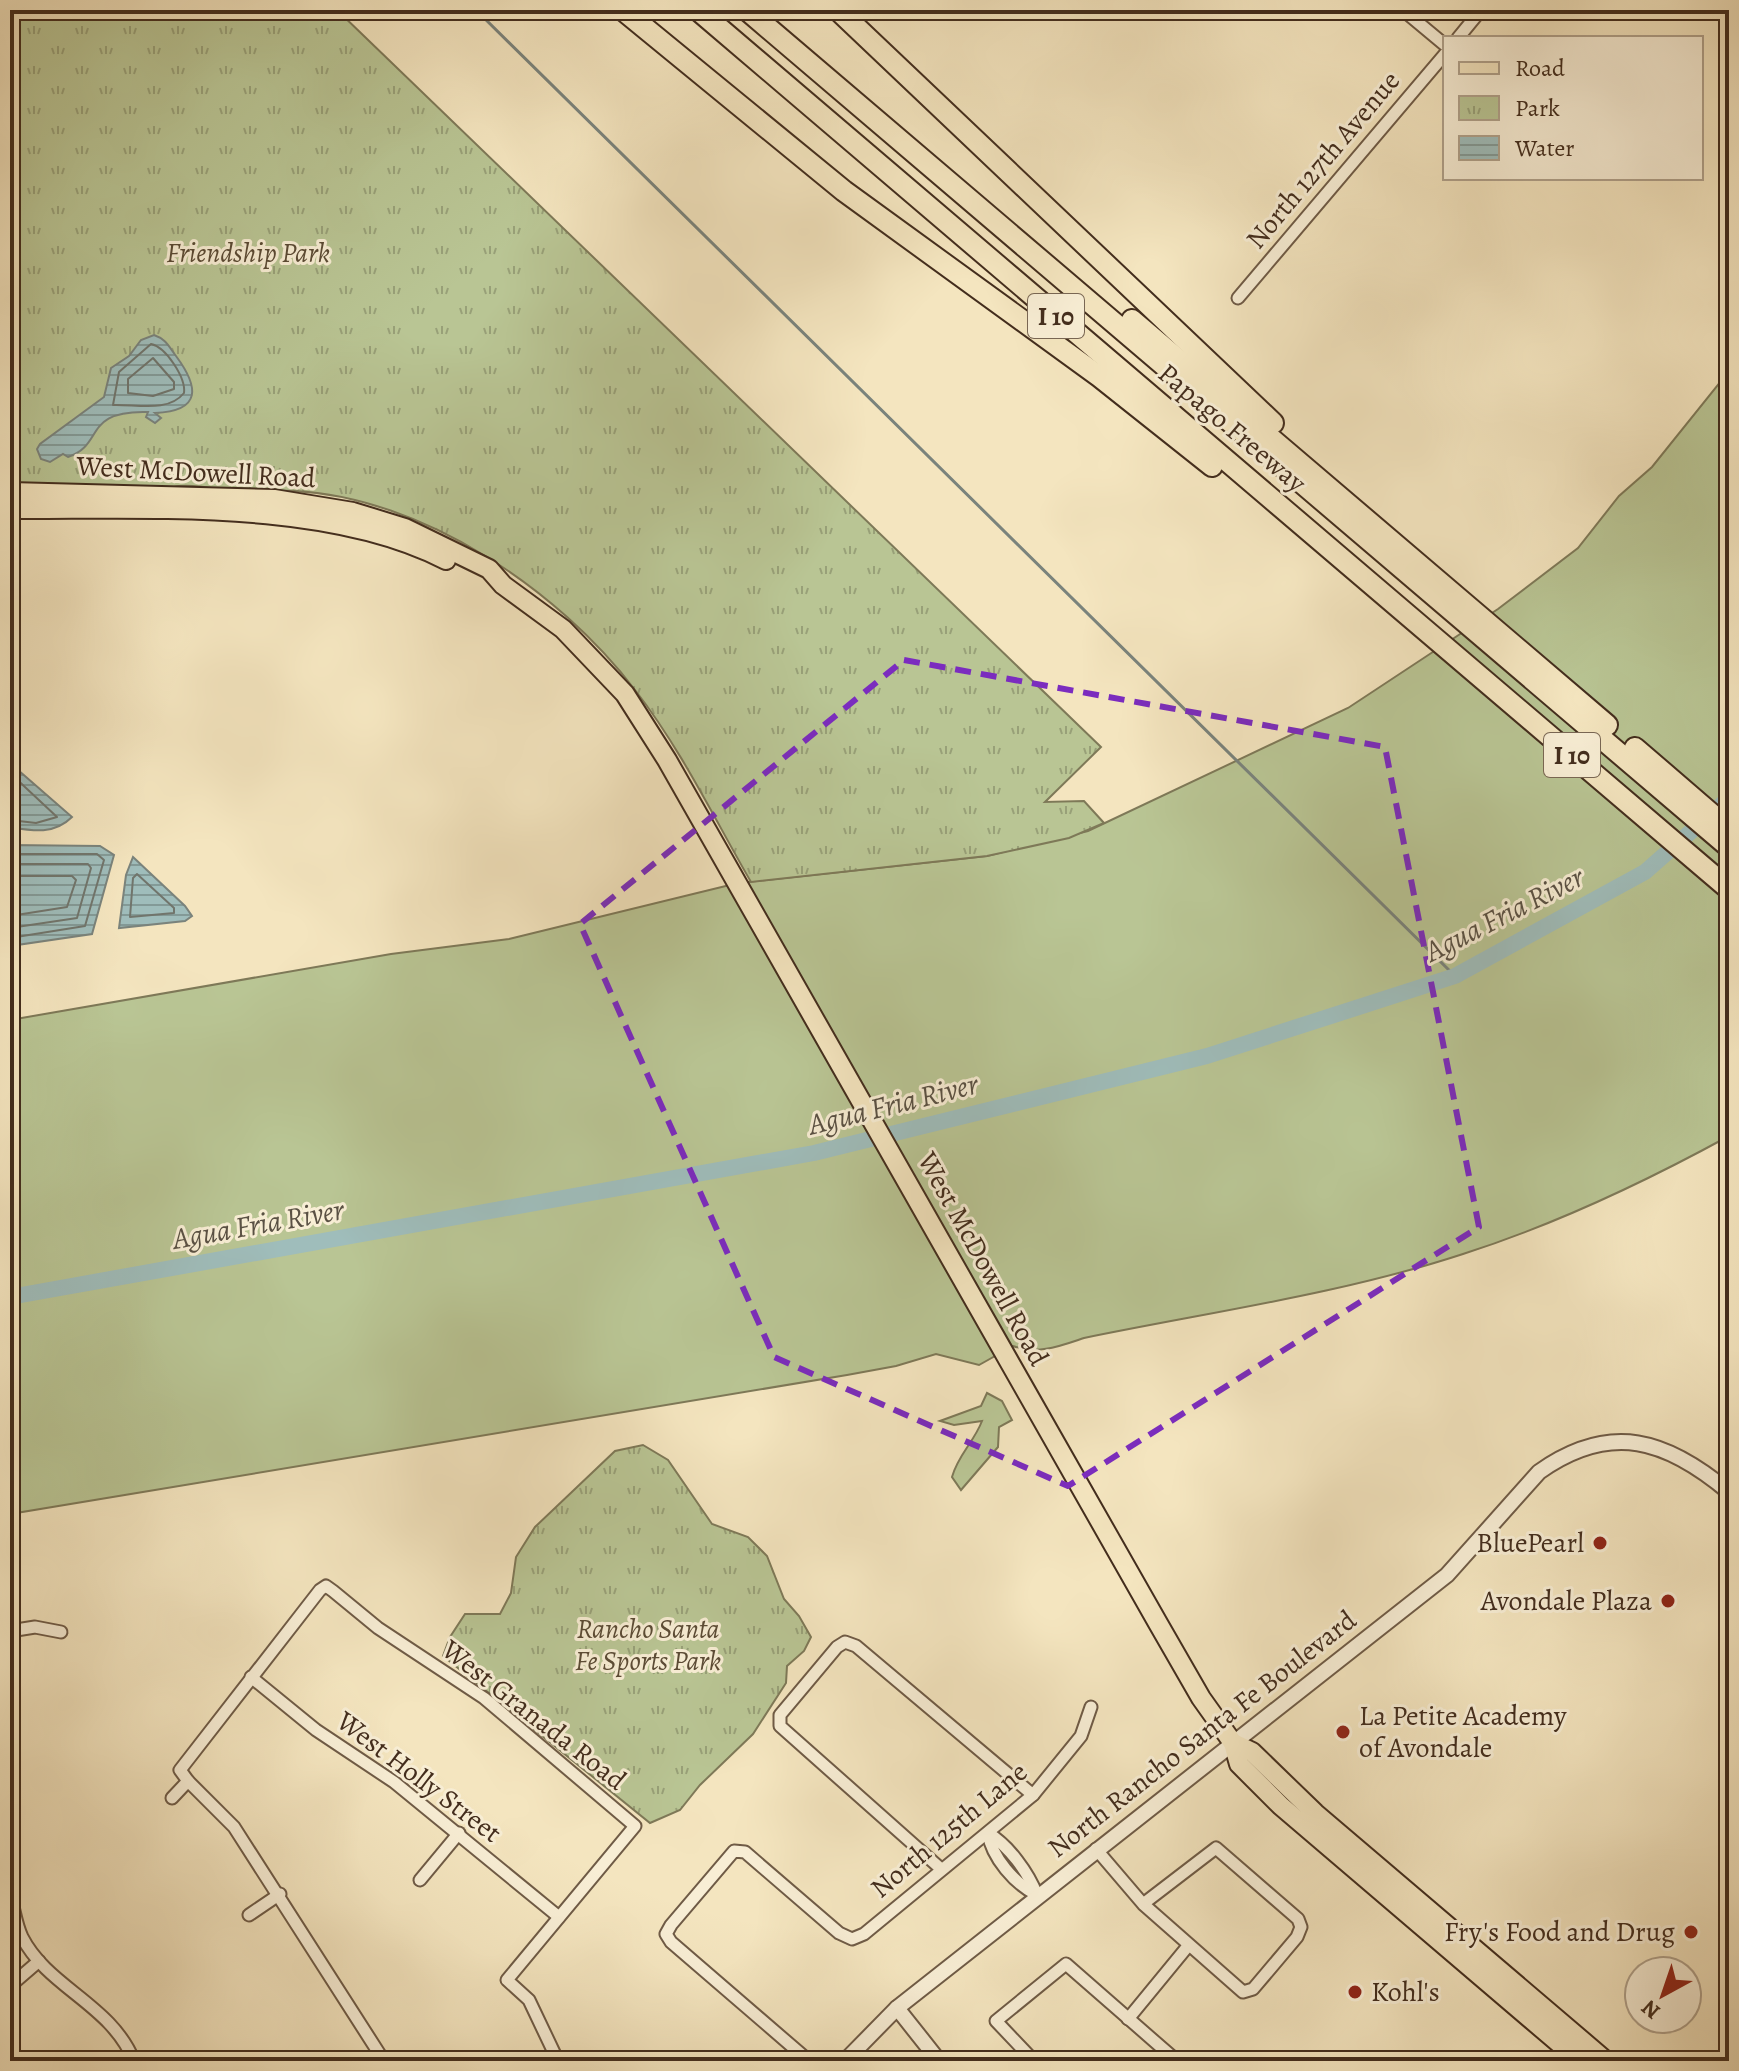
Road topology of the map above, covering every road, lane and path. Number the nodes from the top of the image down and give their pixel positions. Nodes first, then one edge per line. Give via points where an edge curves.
1 (623, 10) edge
2 (698, 10) edge
3 (747, 10) edge
4 (768, 10) edge
5 (838, 10) edge
6 (1403, 10) edge
7 (1481, 10) edge
8 (1460, 36) edge
9 (1443, 43) edge
10 (1443, 56) edge
11 (1238, 298) dead end
12 (1328, 486) junction
13 (10, 492) edge
14 (10, 509) edge
15 (1308, 530) junction
16 (503, 585) junction
17 (1443, 595) junction
18 (1729, 829) edge
19 (1729, 847) edge
20 (1729, 889) edge
21 (1729, 1492) edge
22 (10, 1631) edge
23 (61, 1632) dead end
24 (251, 1677) junction
25 (1091, 1707) dead end
26 (1233, 1743) junction
27 (188, 1781) junction
28 (1033, 1795) junction
29 (172, 1798) dead end
30 (459, 1833) junction
31 (988, 1833) junction
32 (1096, 1849) junction
33 (940, 1868) junction
34 (420, 1880) dead end
35 (280, 1894) junction
36 (10, 1895) edge
37 (1037, 1895) junction
38 (1143, 1904) junction
39 (249, 1915) dead end
40 (559, 1917) junction
41 (1188, 1946) junction
42 (39, 1961) junction
43 (1496, 1978) junction
44 (10, 1986) edge
45 (897, 2008) junction
46 (1128, 2019) junction
47 (134, 2061) edge
48 (384, 2061) edge
49 (558, 2061) edge
50 (809, 2061) edge
51 (845, 2061) edge
52 (939, 2061) edge
53 (1034, 2061) edge
54 (1177, 2061) edge
55 (1580, 2061) edge
56 (1606, 2061) edge

1 - 15 highway via 844,191 1100,377 1264,509
2 - 15 highway, Papago Freeway / I 10
3 - 17 highway
4 - 12 highway, Papago Freeway / I 10
5 - 12 highway via 1299,446
6 - 9 street
7 - 8 street
10 - 11 street, North 127th Avenue
12 - 17 highway, Papago Freeway / I 10
13 - 16 main road, West McDowell Road via 311,504 362,514 419,534 489,569
14 - 16 main road, West McDowell Road via 297,517 386,536
15 - 20 highway, Papago Freeway / I 10
16 - 26 main road, West McDowell Road via 563,629 625,694 1197,1691
17 - 18 highway, Papago Freeway / I 10
17 - 19 highway
21 - 26 street, North Rancho Santa Fe Boulevard via 1695,1464 1661,1448 1618,1441 1557,1459 1539,1472 1447,1575
22 - 23 street via 35,1627
24 - 27 street via 180,1770
24 - 30 street, West Holly Street
24 - 40 street, West Granada Road via 326,1586 378,1628 484,1698 635,1826
25 - 28 street, North 125th Lane via 1081,1736
26 - 32 street, North Rancho Santa Fe Boulevard
26 - 43 main road, West McDowell Road via 1252,1752
27 - 29 street
27 - 35 street via 234,1827
28 - 31 street, North 125th Lane
28 - 33 street via 845,1642 780,1715 780,1726
30 - 34 street
30 - 40 street, West Holly Street
31 - 33 street, North 125th Lane
31 - 37 street via 990,1847 1009,1872 1022,1888
32 - 37 street, North Rancho Santa Fe Boulevard
32 - 38 street
33 - 50 street, North 125th Lane via 852,1939 745,1852 734,1851 666,1934
35 - 39 street
35 - 48 street
36 - 42 street via 22,1937
37 - 45 street, North Rancho Santa Fe Boulevard
38 - 41 street
38 - 41 street via 1216,1848 1301,1927 1253,1989 1243,1992
40 - 49 street via 507,1980 529,2000
41 - 46 street
42 - 44 street
42 - 47 street via 116,2027
43 - 55 main road, West McDowell Road
43 - 56 main road, West McDowell Road
45 - 51 street, North Rancho Santa Fe Boulevard
45 - 52 street
46 - 53 street via 1066,1964 996,2021
46 - 54 street

